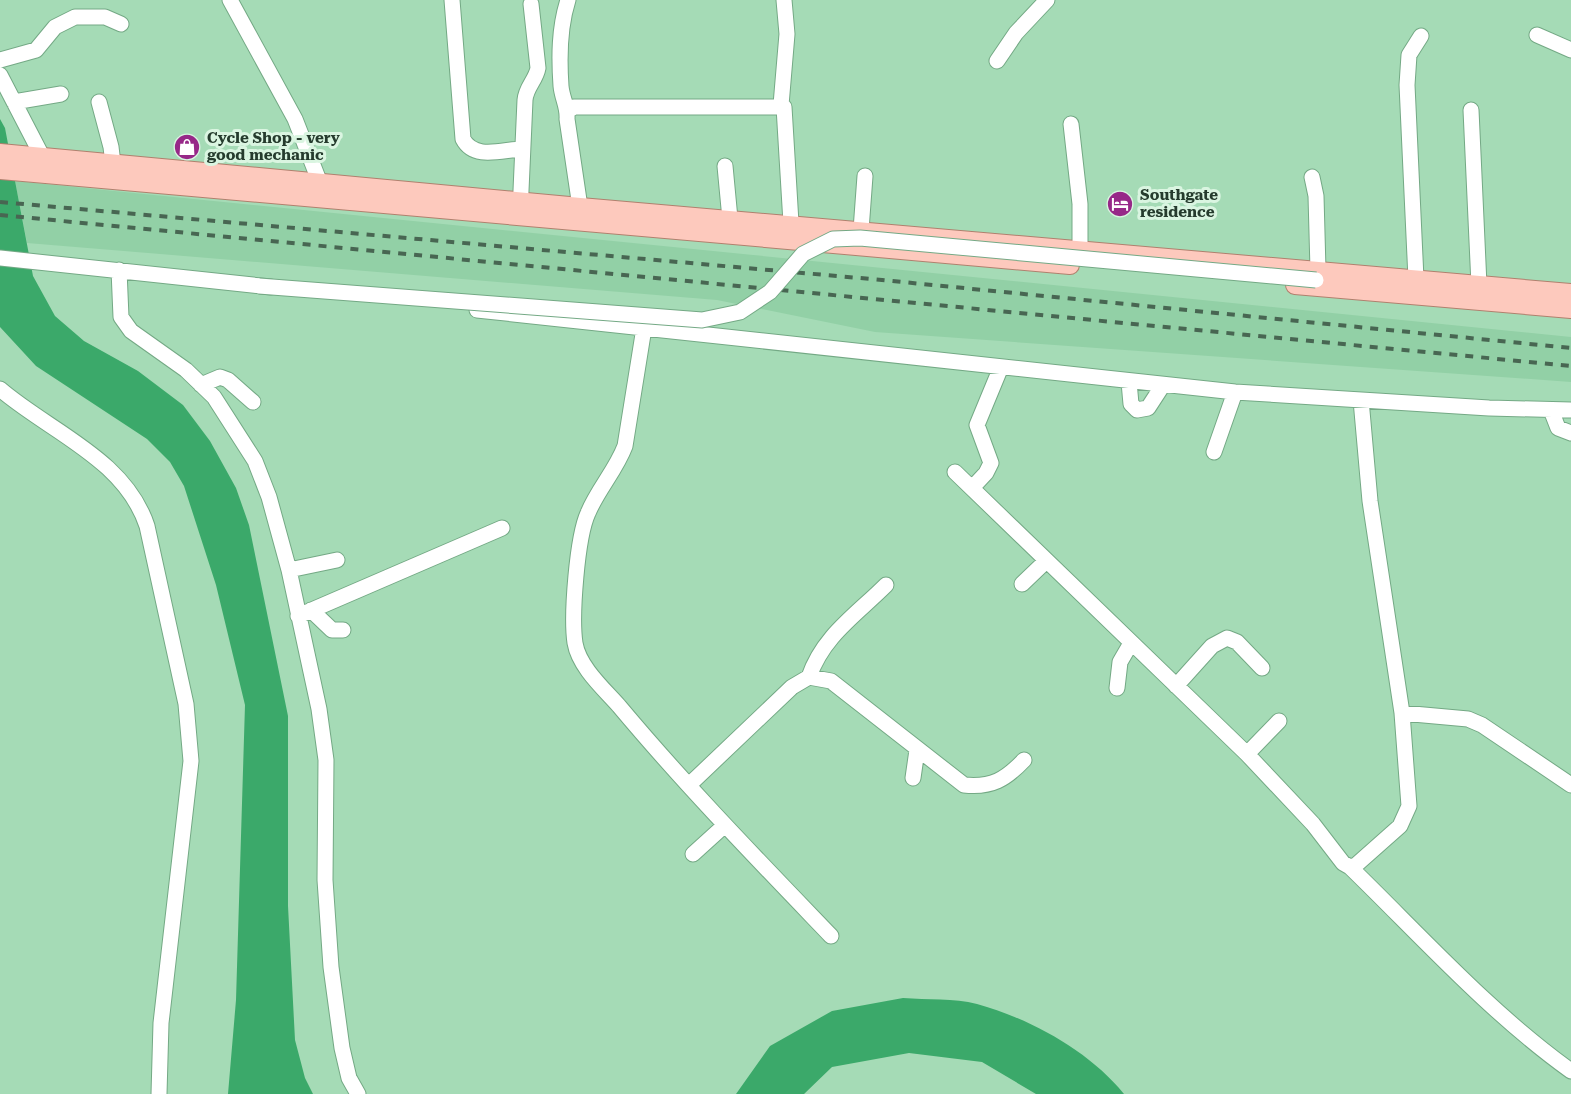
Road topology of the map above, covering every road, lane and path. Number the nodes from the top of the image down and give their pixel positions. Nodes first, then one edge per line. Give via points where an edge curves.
1 (230, 0) edge
2 (452, 0) edge
3 (568, 0) edge
4 (784, 0) edge
5 (1047, 0) edge
6 (531, 4) dead end
7 (121, 24) dead end
8 (1537, 35) dead end
9 (1421, 36) dead end
10 (1571, 50) edge
11 (0, 60) edge
12 (997, 61) dead end
13 (0, 75) edge
14 (61, 94) dead end
15 (14, 102) junction
16 (99, 102) dead end
17 (781, 105) junction
18 (1471, 110) dead end
19 (568, 111) junction
20 (1071, 124) dead end
21 (521, 149) junction
22 (0, 153) edge
23 (113, 164) junction
24 (43, 165) junction
25 (725, 166) dead end
26 (0, 170) edge
27 (865, 176) dead end
28 (1312, 177) dead end
29 (320, 183) junction
30 (580, 207) junction
31 (520, 209) junction
32 (730, 219) junction
33 (791, 223) junction
34 (861, 230) junction
35 (1080, 249) junction
36 (0, 258) edge
37 (119, 270) junction
38 (1326, 278) junction
39 (1416, 279) junction
40 (1479, 285) junction
41 (259, 286) junction
42 (1571, 293) edge
43 (1571, 309) edge
44 (644, 328) junction
45 (1001, 367) junction
46 (1129, 381) junction
47 (201, 385) junction
48 (1163, 385) junction
49 (0, 389) edge
50 (1235, 392) junction
51 (1361, 400) junction
52 (254, 402) dead end
53 (1551, 410) junction
54 (1571, 410) edge
55 (1571, 433) edge
56 (1214, 452) dead end
57 (955, 472) dead end
58 (972, 488) junction
59 (502, 528) dead end
60 (337, 560) dead end
61 (1046, 561) junction
62 (289, 570) junction
63 (1022, 584) dead end
64 (886, 585) dead end
65 (304, 613) junction
66 (343, 630) dead end
67 (1131, 643) junction
68 (1262, 668) dead end
69 (808, 677) junction
70 (1176, 686) junction
71 (1117, 688) dead end
72 (1402, 713) junction
73 (1279, 721) dead end
74 (917, 750) junction
75 (1247, 754) junction
76 (1024, 760) dead end
77 (913, 778) dead end
78 (1571, 784) edge
79 (689, 785) junction
80 (725, 825) junction
81 (693, 854) dead end
82 (1350, 867) junction
83 (831, 936) dead end
84 (1571, 1071) edge
85 (159, 1094) edge
86 (358, 1094) edge

1 - 29 street via 295,118
2 - 21 street via 463,140 477,152
3 - 19 street via 561,23 560,53 561,88
4 - 17 street via 788,34
5 - 12 street via 1016,33
6 - 21 street via 538,68 526,91
7 - 11 street via 105,17 75,17 55,27 36,50
8 - 10 street
9 - 39 street via 1409,55 1407,85
13 - 15 street
14 - 15 street
15 - 24 street
16 - 23 street
17 - 19 street via 574,107
17 - 33 street
18 - 40 street
19 - 30 street
20 - 35 street via 1080,204
21 - 31 street
22 - 24 main road
23 - 24 main road
23 - 29 main road
24 - 26 main road
24 - 31 main road
25 - 32 street
27 - 34 street
28 - 38 street
29 - 31 main road
30 - 31 main road
30 - 32 main road
31 - 38 main road
32 - 33 main road
33 - 34 main road
34 - 35 main road
35 - 38 main road
36 - 37 street
37 - 41 street
37 - 47 street via 121,317 131,331
38 - 39 main road
38 - 41 street, bridge via 860,238 833,239 803,254 770,292 750,306 702,320
38 - 43 main road
39 - 40 main road
40 - 42 main road
41 - 44 street
44 - 45 street
44 - 79 street via 625,446 619,463 587,514 576,599 575,645 592,675
45 - 46 street
45 - 58 street via 977,425 991,464
46 - 48 street
46 - 48 street via 1131,404 1137,410 1148,408
47 - 52 street via 220,377
47 - 62 street via 232,422 255,461
48 - 50 street
49 - 85 street via 110,468 140,505 150,537 186,704 191,761 161,1023
50 - 51 street
50 - 56 street
51 - 53 street
51 - 72 street via 1370,501
53 - 54 street
53 - 55 street via 1557,428
57 - 58 street
58 - 61 street
59 - 65 street
60 - 62 street
61 - 63 street
61 - 67 street
62 - 65 street
64 - 69 street via 826,641
65 - 66 street via 332,630
65 - 86 street via 326,760 325,880 331,967 342,1048 349,1078
67 - 70 street
67 - 71 street via 1120,662
68 - 70 street via 1237,642 1227,638 1212,646
69 - 74 street via 831,681 842,688
69 - 79 street via 792,687
70 - 75 street
72 - 78 street via 1468,719
72 - 82 street via 1409,806 1400,825
73 - 75 street
74 - 76 street via 964,785 1006,778
74 - 77 street
75 - 82 street
79 - 80 street
80 - 81 street
80 - 83 street
82 - 84 street via 1481,996

